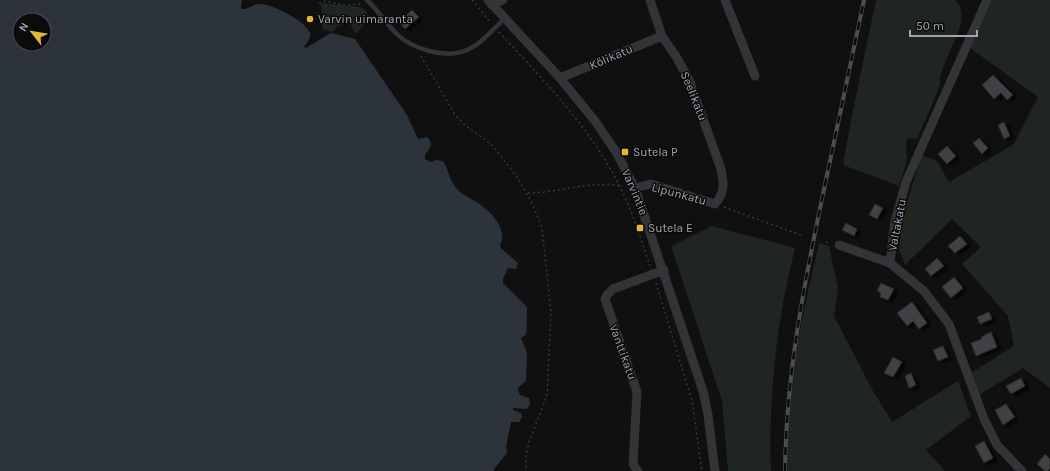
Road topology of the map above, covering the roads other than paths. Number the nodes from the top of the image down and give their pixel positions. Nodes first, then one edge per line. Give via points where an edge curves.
1 (503, 0) edge
2 (650, 0) edge
3 (724, 0) edge
4 (987, 0) edge
5 (369, 2) edge
6 (490, 2) edge
7 (505, 18) junction
8 (662, 36) junction
9 (755, 76) dead end
10 (560, 78) junction
11 (635, 188) junction
12 (718, 201) joint
13 (839, 245) dead end
14 (890, 263) junction
15 (664, 270) junction
16 (638, 471) edge
17 (714, 471) edge
18 (1022, 471) edge

1 - 6 street
2 - 8 street, Seelikatu
3 - 9 street
4 - 14 street, Valtakatu via 906,182 895,221
5 - 7 lane via 398,35 416,47 443,55 459,54 473,47
6 - 7 street, Varvintie
7 - 10 street, Varvintie
8 - 10 street, Kölikatu
8 - 12 street, Seelikatu via 692,88 721,169 724,184
10 - 11 street, Varvintie via 606,135
11 - 12 street, Lipunkatu via 651,184
11 - 15 street, Varvintie
13 - 14 street
14 - 18 street, Valtakatu via 924,291 948,324 984,419 997,445
15 - 16 street, Vanttikatu via 613,289 605,299 637,392 633,464
15 - 17 street, Varvintie via 703,391

